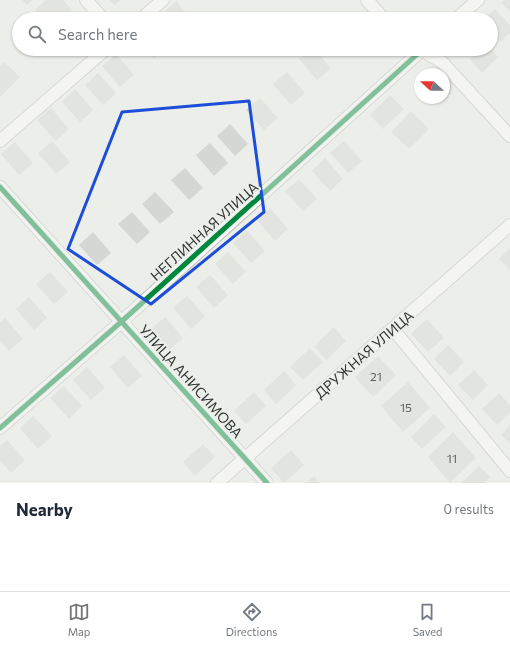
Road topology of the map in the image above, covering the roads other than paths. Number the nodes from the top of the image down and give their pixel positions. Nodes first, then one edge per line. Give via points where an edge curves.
1 (86, 0) edge
2 (163, 0) edge
3 (367, 0) edge
4 (478, 0) edge
5 (97, 12) edge
6 (149, 12) edge
7 (378, 12) edge
8 (464, 12) edge
9 (98, 56) edge
10 (413, 56) edge
11 (432, 56) edge
12 (510, 136) edge
13 (0, 141) edge
14 (0, 188) edge
15 (510, 226) edge
16 (121, 322) junction
17 (393, 329) junction
18 (0, 428) edge
19 (245, 458) junction
20 (510, 471) edge
21 (217, 483) edge
22 (267, 483) edge

1 - 5 street
2 - 6 street
3 - 7 street
4 - 8 street
9 - 13 street
10 - 16 street, НЕГЛИННАЯ УЛИЦА
11 - 12 street via 442,62
14 - 16 street, УЛИЦА АНИСИМОВА
15 - 17 street, ДРУЖНАЯ УЛИЦА
16 - 18 street, НЕГЛИННАЯ УЛИЦА
16 - 19 street, УЛИЦА АНИСИМОВА
17 - 19 street, ДРУЖНАЯ УЛИЦА
17 - 20 street
19 - 21 street, ДРУЖНАЯ УЛИЦА
19 - 22 street, УЛИЦА АНИСИМОВА

